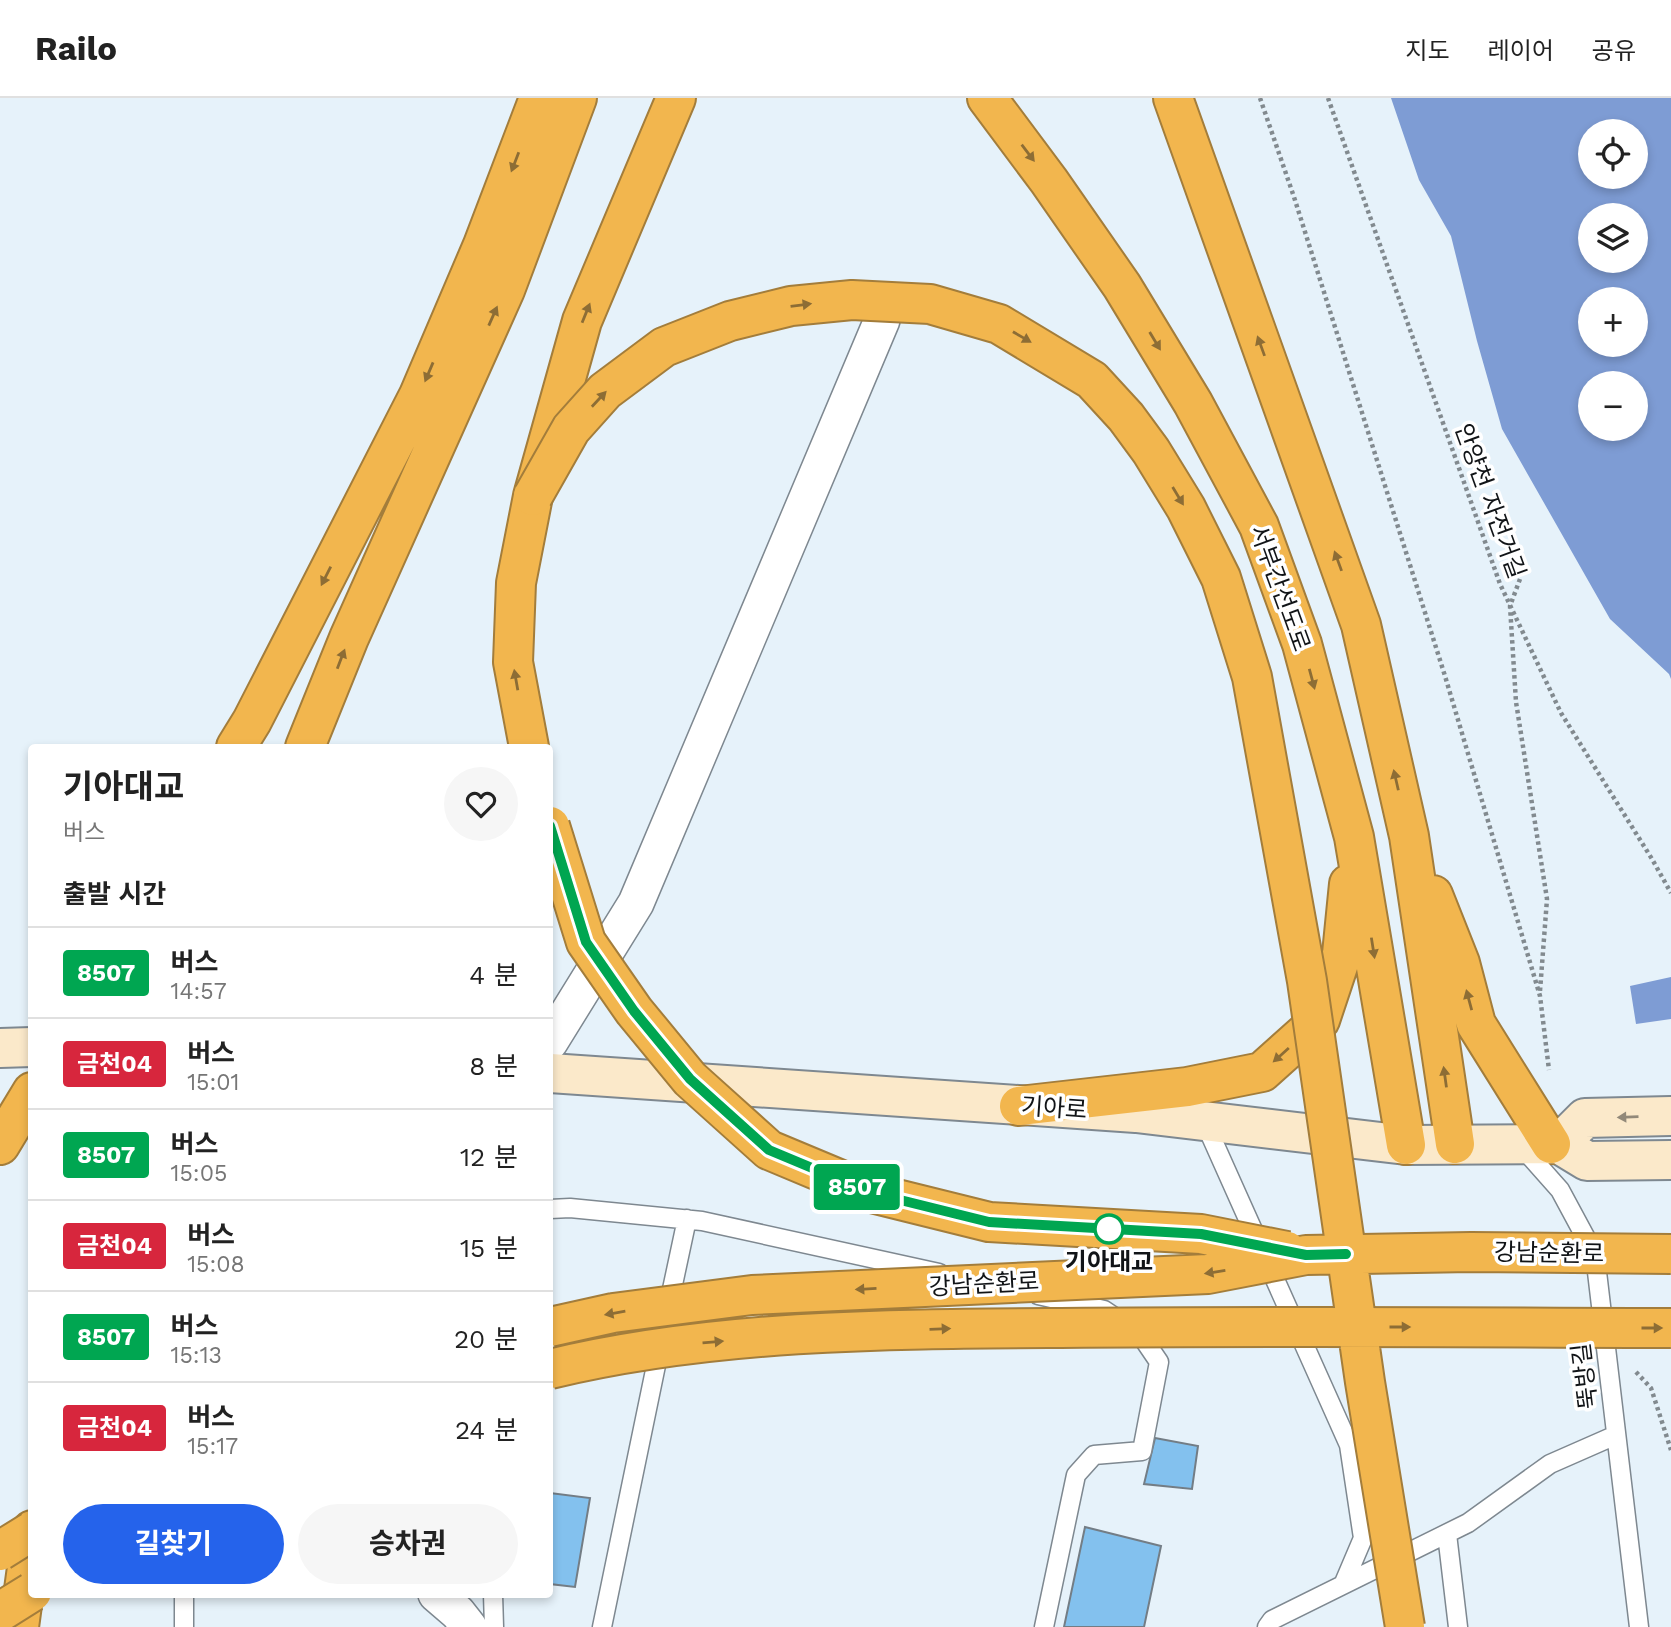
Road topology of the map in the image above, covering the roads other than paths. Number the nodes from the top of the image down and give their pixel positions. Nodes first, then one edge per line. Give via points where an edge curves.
1 (539, 98) edge
2 (577, 98) edge
3 (676, 98) edge
4 (987, 98) edge
5 (1173, 98) edge
6 (882, 320) dead end
7 (533, 496) junction
8 (244, 734) edge
9 (311, 735) edge
10 (528, 744) edge
11 (553, 836) edge
12 (1409, 836) junction
13 (1354, 837) junction
14 (553, 1037) edge
15 (28, 1047) edge
16 (0, 1048) edge
17 (553, 1073) edge
18 (28, 1098) edge
19 (1019, 1106) junction
20 (1671, 1116) edge
21 (1205, 1123) junction
22 (1560, 1142) junction
23 (0, 1144) edge
24 (1455, 1144) junction
25 (1406, 1145) junction
26 (1671, 1160) edge
27 (553, 1209) edge
28 (687, 1219) junction
29 (1671, 1254) edge
30 (1306, 1255) junction
31 (553, 1326) edge
32 (1671, 1328) edge
33 (553, 1368) edge
34 (1616, 1434) junction
35 (28, 1533) edge
36 (1447, 1534) junction
37 (0, 1551) edge
38 (28, 1560) edge
39 (1343, 1585) junction
40 (28, 1594) edge
41 (184, 1598) edge
42 (441, 1598) edge
43 (493, 1598) edge
44 (0, 1612) edge
45 (19, 1627) edge
46 (184, 1627) edge
47 (469, 1627) edge
48 (494, 1627) edge
49 (602, 1627) edge
50 (1044, 1627) edge
51 (1267, 1627) edge
52 (1405, 1627) edge
53 (1458, 1627) edge
54 (1639, 1627) edge

1 -> 8 highway via 484,245 419,395
9 -> 2 highway via 349,638 505,290
7 -> 3 highway, bridge via 582,321
4 -> 13 highway, 서부간선도로 via 1122,286 1194,403 1259,526 1302,644
12 -> 5 highway via 1361,625
6 - 14 street via 636,903
10 -> 7 highway via 513,662 516,583
7 -> 52 highway, bridge via 571,429 605,391 664,347 734,320 791,306 852,300 930,304 999,324 1092,380 1126,417 1186,508 1221,578 1252,677 1307,981 1364,1382
11 - 30 highway, bridge via 586,942 690,1079 769,1150 872,1193 989,1222 1201,1234
22 -> 12 highway via 1476,1024 1460,963
24 -> 12 highway
13 -> 19 highway via 1342,954 1320,1020 1262,1072 1186,1087
13 -> 25 highway, 서부간선도로
15 - 16 main road
17 - 19 main road, 기아로
18 - 23 highway
19 - 21 main road, 기아로 via 1136,1113
20 -> 22 main road, 기아로
21 - 25 main road, 기아로
21 - 39 lane via 1349,1445 1363,1538
22 - 24 main road, 기아로
22 - 26 main road, 기아로
22 - 34 lane, 뚝방길 via 1560,1190 1595,1255
24 - 25 main road, 기아로
27 - 28 lane
28 - 49 lane
28 - 50 lane via 1104,1310 1140,1334 1158,1362 1142,1451 1094,1455 1076,1475
29 - 30 highway, 강남순환로, bridge
30 -> 31 highway, 강남순환로, bridge via 1208,1274 752,1295 613,1313
33 -> 32 highway, 강남순환로, bridge via 708,1342 827,1333 1196,1326
34 - 36 lane via 1550,1464
34 - 54 lane, 뚝방길
35 - 37 highway, bridge
36 - 39 lane
36 - 53 lane
38 - 45 highway
39 - 51 lane via 1272,1620
40 - 44 highway, bridge
41 - 46 lane
42 - 47 street
43 - 48 lane

